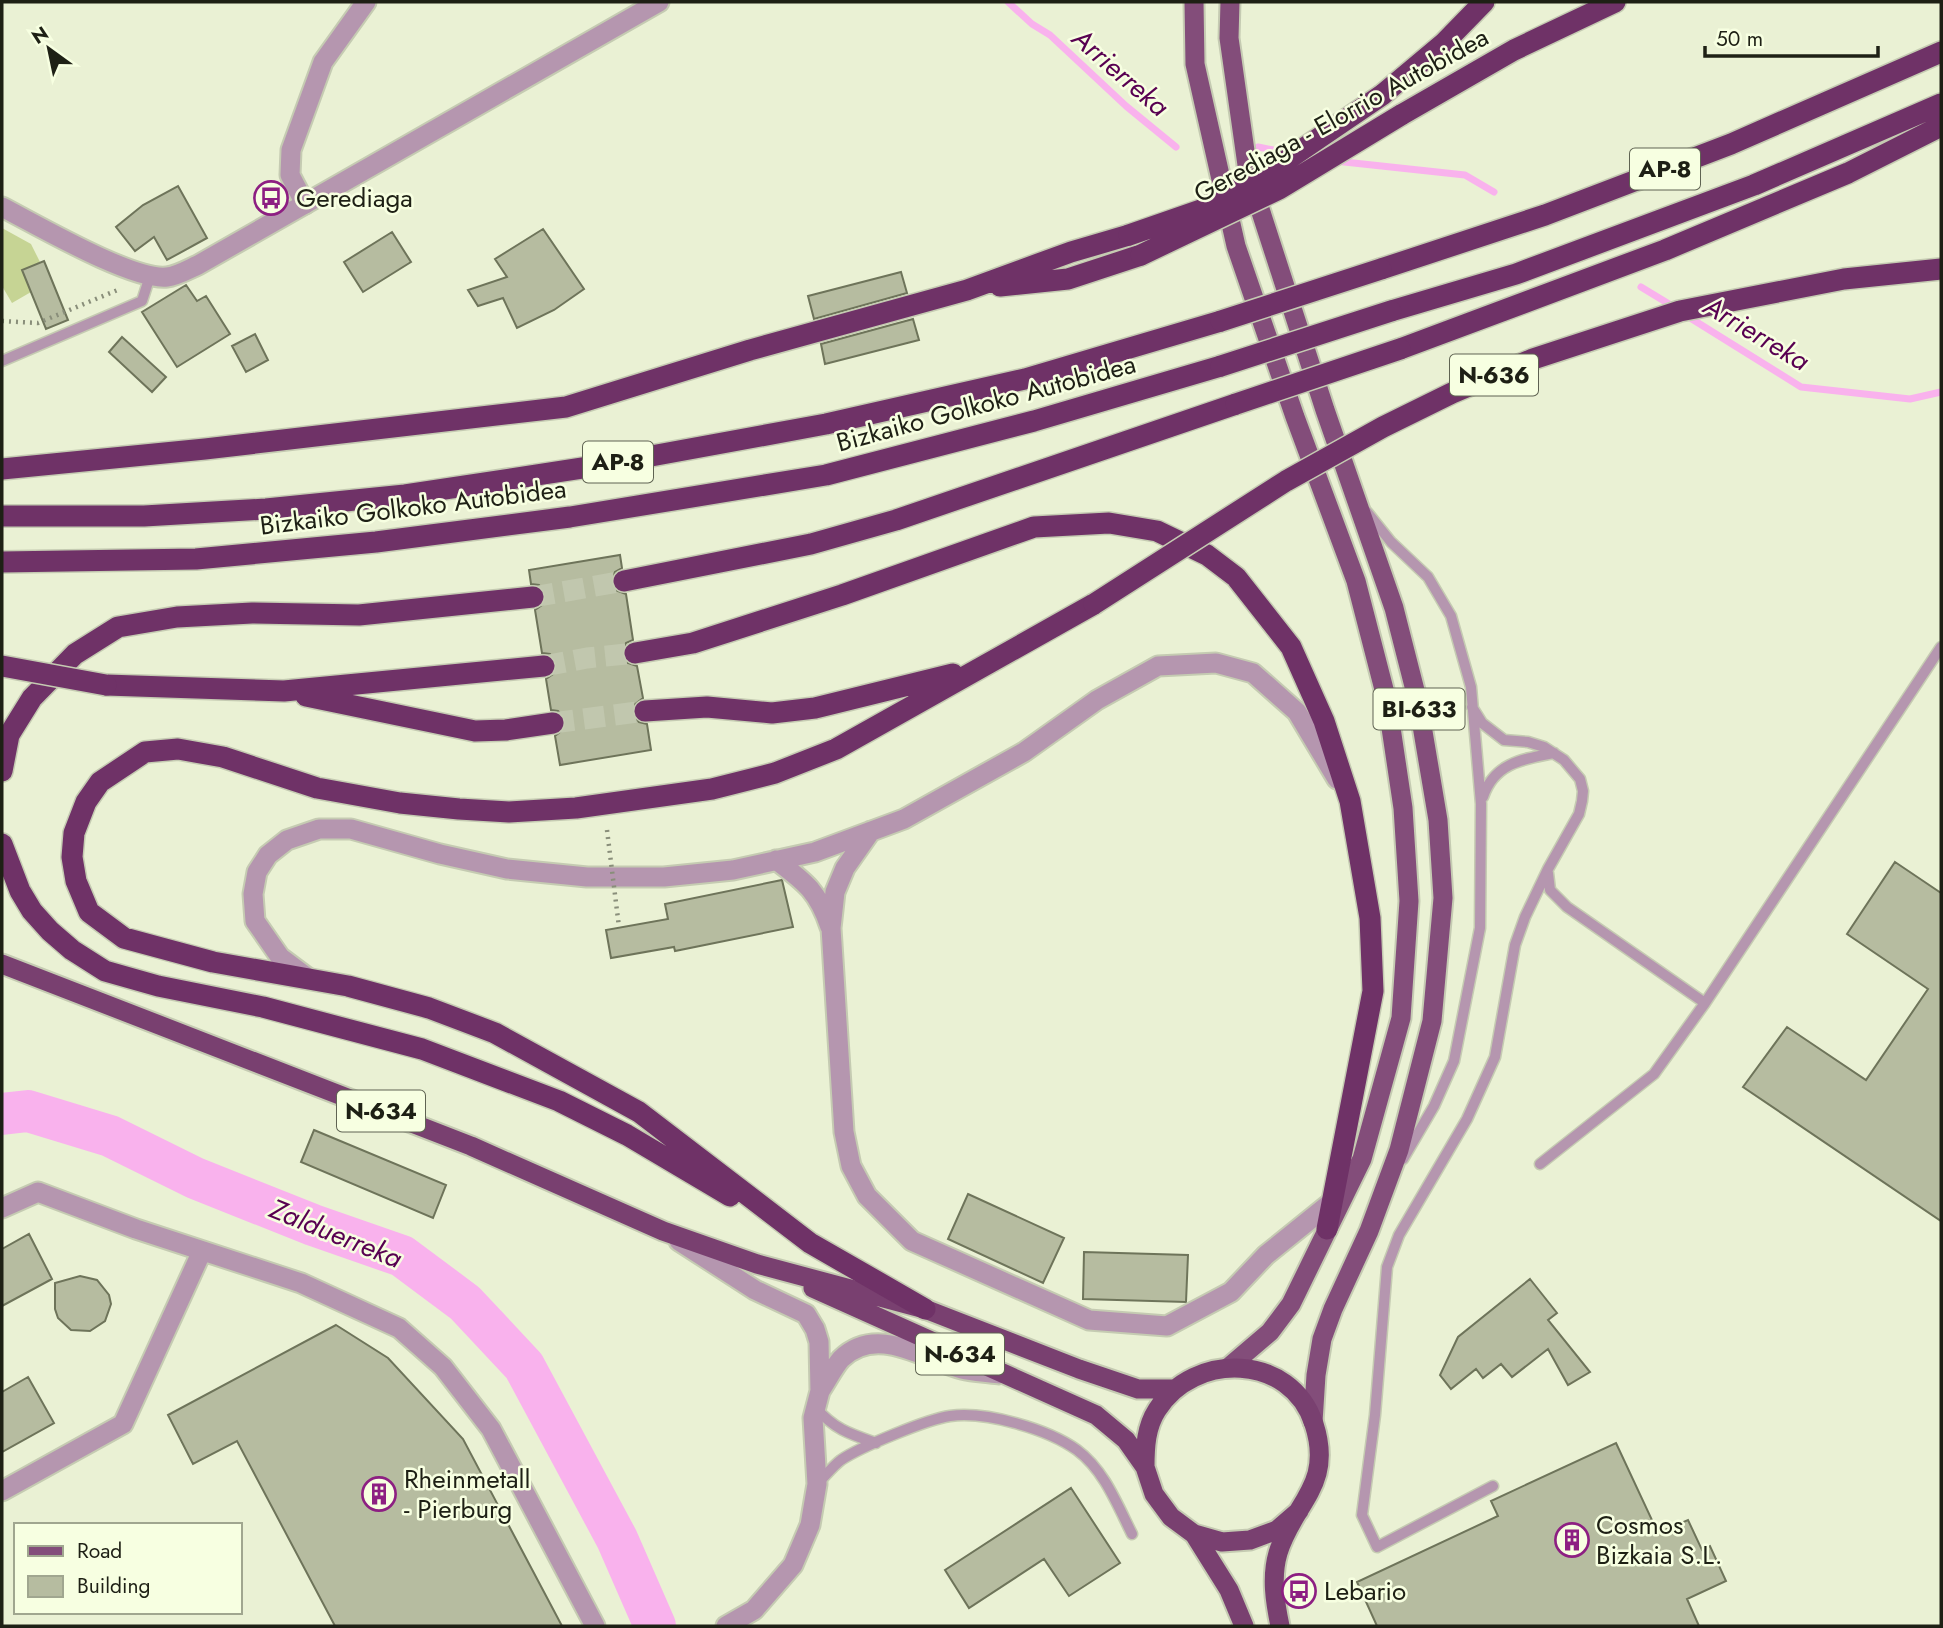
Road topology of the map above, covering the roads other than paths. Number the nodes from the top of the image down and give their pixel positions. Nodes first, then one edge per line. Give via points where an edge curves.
1 (366, 2) edge
2 (659, 2) edge
3 (1194, 2) edge
4 (1230, 2) edge
5 (1485, 2) edge
6 (1615, 2) edge
7 (1941, 52) edge
8 (1941, 104) edge
9 (1941, 126) edge
10 (305, 204) junction
11 (2, 207) edge
12 (1941, 269) edge
13 (150, 276) junction
14 (967, 290) junction
15 (2, 361) edge
16 (2, 469) edge
17 (1356, 499) junction
18 (2, 516) edge
19 (2, 562) edge
20 (624, 581) tunnel mouth
21 (533, 597) tunnel mouth
22 (1941, 647) edge
23 (1010, 651) junction
24 (635, 653) tunnel mouth
25 (2, 666) edge
26 (544, 666) tunnel mouth
27 (284, 691) junction
28 (1472, 707) junction
29 (645, 711) tunnel mouth
30 (553, 723) tunnel mouth
31 (1554, 753) junction
32 (2, 771) edge
33 (1350, 801) junction
34 (1481, 804) junction
35 (871, 831) junction
36 (2, 844) edge
37 (776, 860) junction
38 (1548, 869) junction
39 (831, 928) junction
40 (2, 964) edge
41 (309, 978) junction
42 (1705, 1003) junction
43 (1540, 1164) dead end
44 (1383, 1192) junction
45 (1333, 1201) junction
46 (2, 1208) edge
47 (1327, 1229) junction
48 (663, 1230) junction
49 (810, 1243) junction
50 (202, 1251) junction
51 (757, 1264) junction
52 (925, 1309) junction
53 (1229, 1367) junction
54 (1006, 1374) junction
55 (1174, 1389) junction
56 (818, 1399) junction
57 (1314, 1422) junction
58 (876, 1443) junction
59 (1145, 1467) junction
60 (817, 1484) junction
61 (1493, 1486) dead end
62 (2, 1491) edge
63 (1299, 1511) junction
64 (1132, 1534) dead end
65 (1194, 1534) junction
66 (596, 1626) edge
67 (726, 1626) edge
68 (1244, 1626) edge
69 (1280, 1626) edge

1 - 10 street via 323,62 291,150 290,175
2 - 10 street
3 - 47 main road, BI-633 via 1195,64 1236,246 1356,581 1387,701 1403,808 1409,901 1401,1018 1363,1159
4 - 17 main road, BI-633 via 1229,38 1248,172
5 - 14 highway, bridge via 1382,95 1275,169 1201,210
6 - 14 highway, Gerediaga - Elorrio Autobidea, bridge via 1514,50 1279,189 1141,255 1068,279
7 - 18 highway, Bizkaiko Golkoko Autobidea / AP-8, bridge via 1731,144 1545,215 1222,321 1012,382 826,424 602,466 405,495 144,516
8 - 19 highway, Bizkaiko Golkoko Autobidea / AP-8, bridge via 1754,185 1516,274 1034,421 826,475 570,517 376,542 196,559
9 - 20 highway, bridge via 1848,173 1665,250 1400,349 896,520 811,544
10 - 13 street via 198,265 169,277
11 - 13 street
12 - 23 highway, N-636, bridge via 1844,279 1679,311 1533,359 1383,427 1286,481 1094,604
13 - 15 lane via 142,300
14 - 16 highway via 750,349 566,407
17 - 28 lane via 1428,577 1451,616 1471,687
17 - 44 main road, BI-633 via 1394,608 1418,702 1437,820 1443,898 1432,1021 1399,1150
21 - 32 highway via 359,615 177,617 118,627 75,654 32,698 9,736
22 - 42 lane
23 - 29 highway via 948,676 815,708 772,713 707,707
23 - 41 highway via 836,748 775,773 712,789 576,808 459,809 317,788 223,757 178,749 145,752 100,782 86,802 74,834 72,857 89,912 124,938 213,962
24 - 33 highway via 693,643 1034,527 1110,523 1157,531 1207,555 1236,577 1291,646 1324,721
25 - 27 highway, bridge via 106,685
26 - 27 highway
27 - 30 highway via 475,731
28 - 31 lane via 1482,723 1504,740 1528,742
28 - 34 lane
31 - 34 lane via 1513,761 1501,769 1487,784
31 - 38 lane via 1573,769 1583,791 1579,814
33 - 35 street via 1297,712 1253,673 1216,663 1158,666 1097,700 1024,752 904,819
33 - 45 highway via 1370,918 1373,991
34 - 44 lane via 1480,928 1454,1061 1434,1107
35 - 37 street via 815,852
35 - 39 street via 845,868 835,892
36 - 49 highway via 32,911 72,950 105,971 422,1049 559,1101 627,1135
37 - 39 street via 817,896
37 - 41 street via 664,877 587,877 507,869 351,829 319,829 287,840 268,855 257,872 253,894 255,921 266,941
38 - 42 lane via 1550,890 1567,907
38 - 61 lane via 1515,945 1495,1057 1467,1119 1399,1235 1387,1267 1363,1515 1377,1547
39 - 45 street via 844,1132 851,1166 867,1196 912,1241 1089,1320 1167,1326 1231,1292 1266,1255
40 - 48 highway, N-634 via 471,1146
41 - 49 highway via 429,1008 495,1033 639,1112
42 - 43 lane via 1654,1074
44 - 57 main road, BI-633 via 1322,1339
45 - 47 highway
46 - 50 street via 38,1192
47 - 53 main road, BI-633 via 1291,1304 1269,1332
48 - 51 highway, N-634
48 - 56 street via 755,1290 806,1314 819,1342
49 - 52 highway
50 - 62 street via 123,1424
50 - 66 street via 300,1283 399,1328 443,1367 491,1429
51 - 52 highway, N-634
51 - 54 highway, N-634
52 - 55 highway, N-634 via 1138,1389
53 - 55 highway, N-634 via 1199,1373
53 - 57 highway, N-634 via 1255,1370 1280,1381 1300,1399
54 - 56 street via 962,1369 879,1342 858,1347 840,1360
54 - 59 highway, N-634 via 1096,1415 1126,1440
55 - 59 highway, N-634 via 1156,1412 1146,1438
56 - 58 lane via 829,1423
56 - 60 street via 813,1418
57 - 63 highway, N-634 via 1319,1468
58 - 60 lane via 838,1462
58 - 64 lane via 950,1416 984,1416 1028,1428 1077,1450 1098,1470
59 - 65 highway, N-634 via 1159,1502
60 - 67 street via 810,1525 793,1565 754,1610
63 - 65 highway, N-634 via 1277,1530 1250,1540 1222,1542
63 - 69 highway, N-634 via 1274,1569
65 - 68 highway, N-634 via 1229,1590

